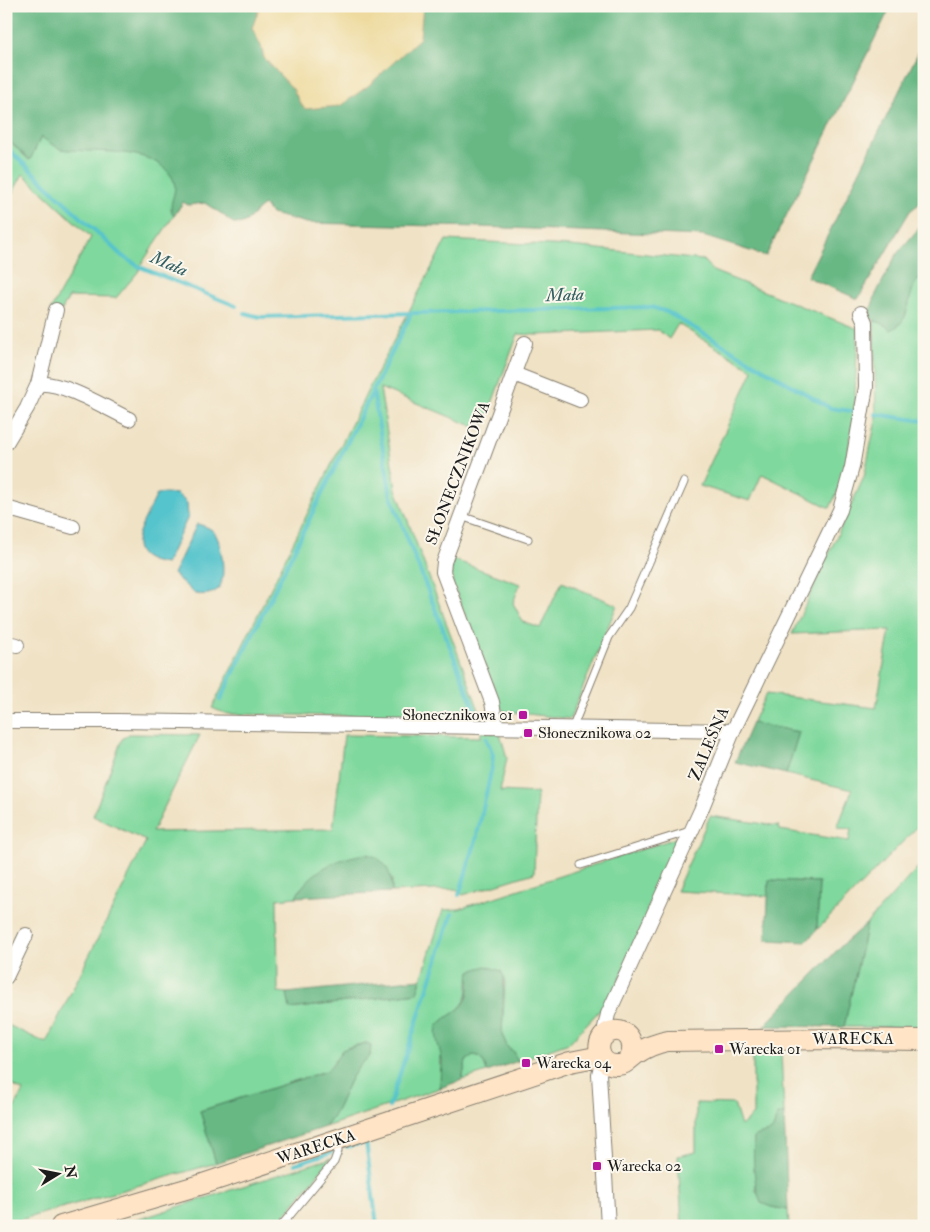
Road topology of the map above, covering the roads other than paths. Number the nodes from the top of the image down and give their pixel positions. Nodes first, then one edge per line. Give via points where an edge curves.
1 (56, 310) dead end
2 (861, 313) dead end
3 (525, 343) dead end
4 (514, 374) junction
5 (38, 384) junction
6 (580, 400) dead end
7 (129, 419) dead end
8 (6, 443) edge
9 (684, 482) dead end
10 (6, 508) edge
11 (461, 516) junction
12 (74, 527) dead end
13 (528, 539) dead end
14 (6, 721) edge
15 (496, 727) junction
16 (572, 729) junction
17 (733, 731) junction
18 (690, 831) junction
19 (580, 865) dead end
20 (26, 935) dead end
21 (6, 977) edge
22 (924, 1040) edge
23 (662, 1042) junction
24 (609, 1047) junction
25 (337, 1140) junction
26 (61, 1226) edge
27 (281, 1226) edge
28 (608, 1226) edge

1 - 5 street
2 - 17 street, ZALEŚNA via 866,387 852,467 840,510
3 - 4 street, SŁONECZNIKOWA
4 - 6 street
4 - 11 street, SŁONECZNIKOWA
5 - 7 street via 60,386
5 - 8 street
9 - 16 lane via 629,608 609,637
10 - 12 street
11 - 13 lane
11 - 15 street, SŁONECZNIKOWA via 446,556 444,572 492,702
14 - 15 street
15 - 16 street
16 - 17 street
17 - 18 street, ZALEŚNA
18 - 19 lane
18 - 24 street, ZALEŚNA via 617,995
20 - 21 street
22 - 23 street, WARECKA
23 - 24 street, WARECKA
23 - 24 street, WARECKA via 630,1058 633,1045
24 - 25 street, WARECKA via 582,1052 570,1062
24 - 28 street, ZALEŚNA via 599,1074
25 - 26 street, WARECKA
25 - 27 lane via 334,1162

